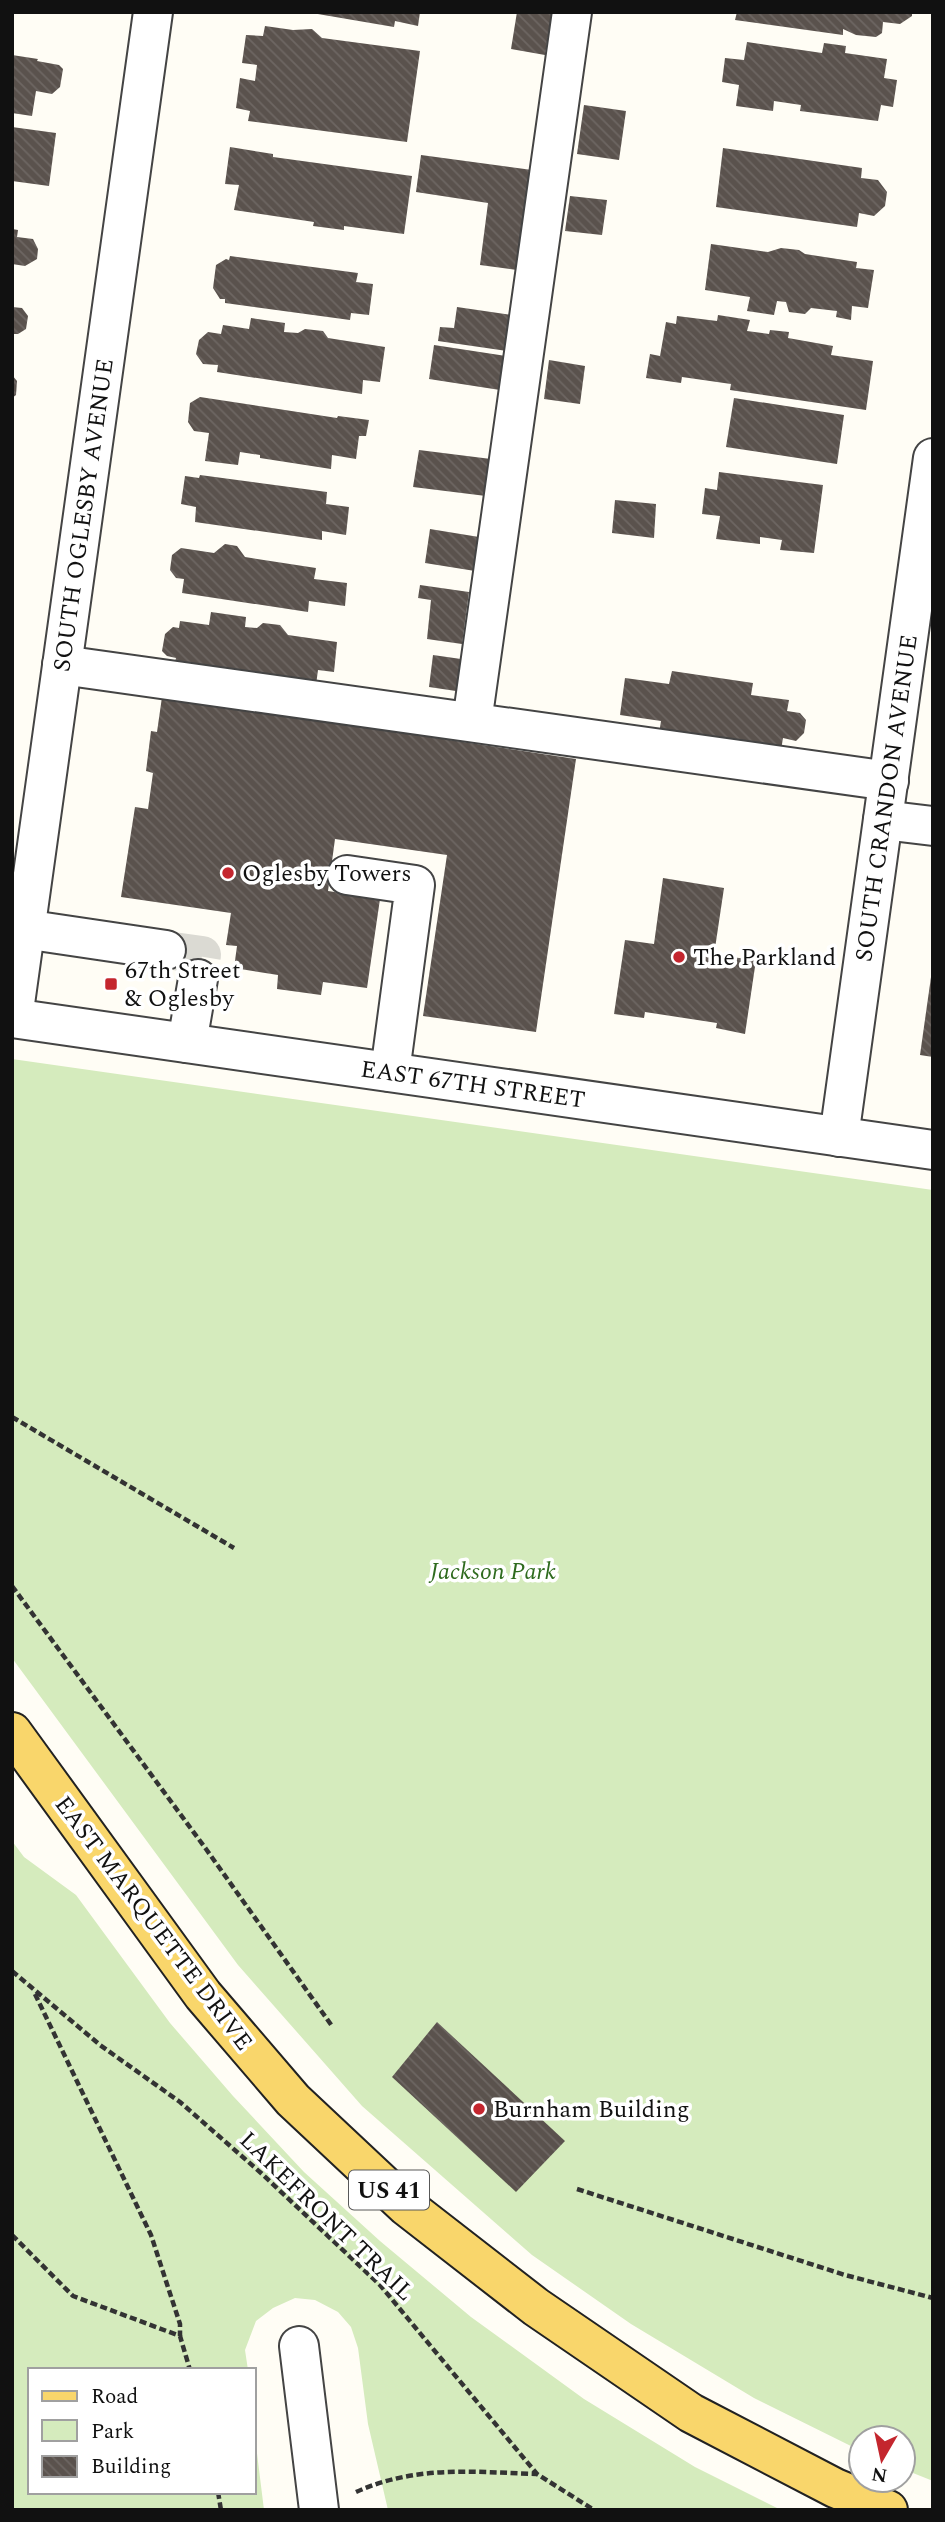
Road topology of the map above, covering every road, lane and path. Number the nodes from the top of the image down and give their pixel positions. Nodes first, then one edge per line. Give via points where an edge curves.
1 (153, 12) edge
2 (572, 12) edge
3 (933, 458) edge
4 (62, 665) junction
5 (472, 722) junction
6 (888, 781) junction
7 (28, 791) edge
8 (883, 820) junction
9 (933, 826) edge
10 (347, 875) dead end
11 (24, 929) junction
12 (166, 950) tunnel mouth
13 (198, 979) tunnel mouth
14 (12, 1018) edge
15 (187, 1043) junction
16 (390, 1072) junction
17 (839, 1137) junction
18 (933, 1150) edge
19 (12, 1417) edge
20 (234, 1548) dead end
21 (12, 1586) edge
22 (12, 1732) edge
23 (12, 1971) edge
24 (33, 1990) junction
25 (332, 2026) dead end
26 (577, 2189) dead end
27 (12, 2235) edge
28 (933, 2298) edge
29 (180, 2336) junction
30 (299, 2347) dead end
31 (189, 2368) edge
32 (537, 2474) junction
33 (319, 2510) edge
34 (594, 2510) edge
35 (888, 2510) edge

1 - 4 street, SOUTH OGLESBY AVENUE
2 - 5 street
3 - 6 street, SOUTH CRANDON AVENUE
4 - 5 street
4 - 7 street, SOUTH OGLESBY AVENUE
5 - 6 street
6 - 8 street, SOUTH CRANDON AVENUE
7 - 11 street, SOUTH OGLESBY AVENUE
8 - 9 street
8 - 17 street, SOUTH CRANDON AVENUE
10 - 16 street via 415,885
11 - 12 street
11 - 14 street, SOUTH OGLESBY AVENUE
13 - 15 street
14 - 15 street, EAST 67TH STREET
15 - 16 street, EAST 67TH STREET
16 - 17 street, EAST 67TH STREET
17 - 18 street, EAST 67TH STREET
19 - 20 path
21 - 25 path
22 - 35 main road, EAST MARQUETTE DRIVE / US 41 via 203,1995 293,2100 406,2206 536,2306 691,2413 835,2488
23 - 24 path, LAKEFRONT TRAIL
24 - 29 path via 151,2235
24 - 32 path, LAKEFRONT TRAIL via 180,2102 380,2285
26 - 28 path via 845,2275
27 - 29 path via 73,2296
29 - 31 path
30 - 33 street
32 - 33 path via 442,2471 389,2479
32 - 34 path, LAKEFRONT TRAIL

